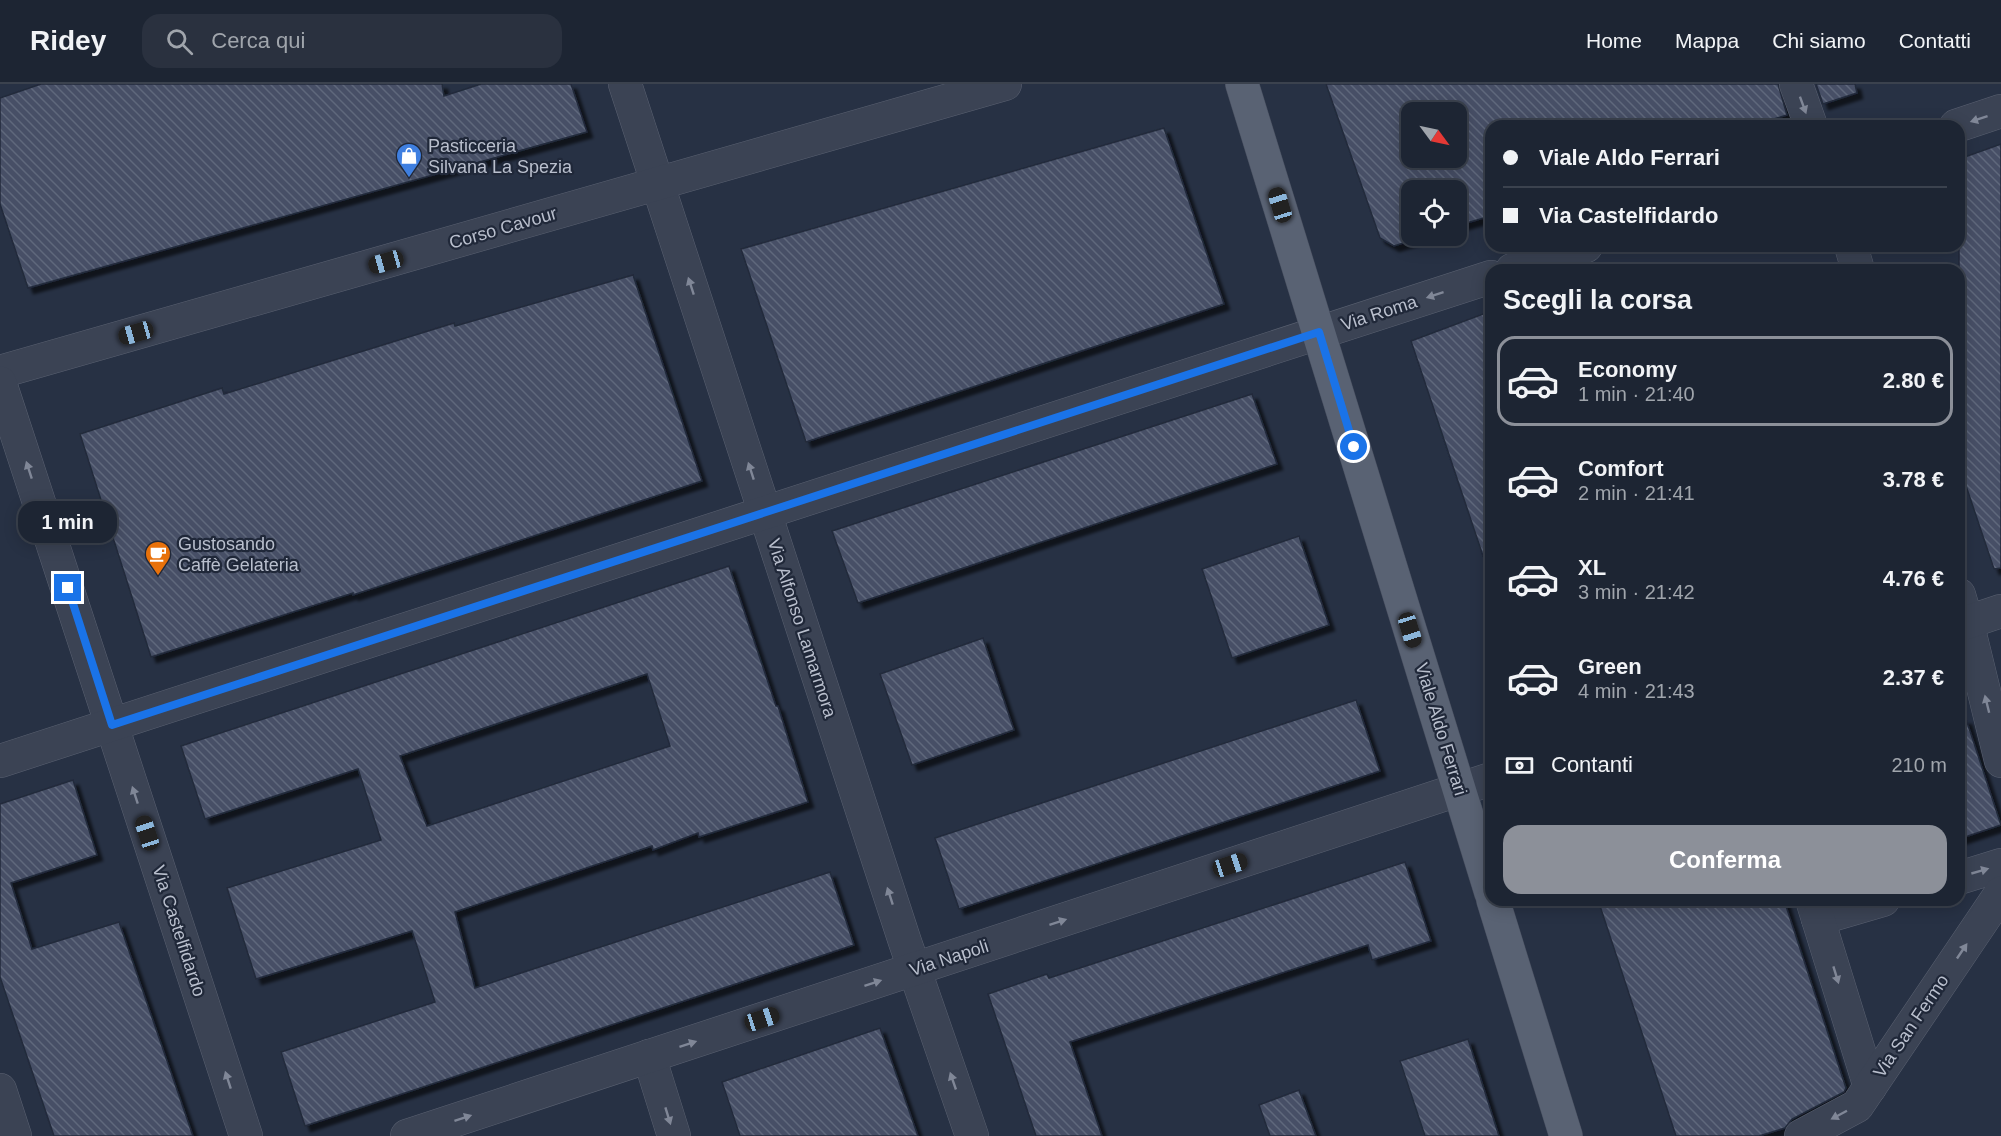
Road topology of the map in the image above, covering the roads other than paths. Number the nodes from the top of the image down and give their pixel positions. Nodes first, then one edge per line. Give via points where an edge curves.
1 (625, 84) edge
2 (1005, 84) edge
3 (1242, 84) edge
4 (1796, 84) edge
5 (2001, 111) edge
6 (1809, 120) edge
7 (1965, 123) edge
8 (657, 184) junction
9 (1568, 252) edge
10 (1530, 264) edge
11 (1485, 279) edge
12 (1319, 332) junction
13 (0, 372) edge
14 (0, 383) edge
15 (765, 513) junction
16 (2001, 611) edge
17 (1965, 614) edge
18 (1965, 625) edge
19 (112, 725) junction
20 (0, 761) edge
21 (2001, 761) edge
22 (1485, 781) edge
23 (1460, 790) junction
24 (2001, 865) edge
25 (1485, 873) edge
26 (1965, 876) edge
27 (2001, 893) edge
28 (1495, 906) edge
29 (1842, 906) edge
30 (1815, 910) edge
31 (915, 969) junction
32 (649, 1056) junction
33 (1870, 1087) junction
34 (0, 1090) edge
35 (15, 1136) edge
36 (246, 1136) edge
37 (407, 1136) edge
38 (674, 1136) edge
39 (972, 1136) edge
40 (1566, 1136) edge
41 (1801, 1136) edge

1 - 8 street, Via Alfonso Lamarmora
2 - 8 street, Corso Cavour
3 - 12 main road, Viale Aldo Ferrari
4 -> 6 street
5 -> 7 street
8 - 13 street, Corso Cavour
15 -> 8 street, Via Alfonso Lamarmora
9 - 10 street
11 -> 12 street, Via Roma
12 - 15 street, Via Roma
12 - 23 main road, Viale Aldo Ferrari
19 -> 14 street, Via Castelfidardo
15 - 19 street, Via Roma
31 -> 15 street, Via Alfonso Lamarmora
16 - 17 street
21 -> 18 street
19 - 20 street, Via Roma
36 -> 19 street, Via Castelfidardo
22 - 23 street, Via Napoli
23 - 25 main road, Viale Aldo Ferrari
31 -> 23 street, Via Napoli
26 -> 24 street
33 -> 27 street, Via San Fermo
28 - 40 main road
29 - 30 street
30 -> 33 street
32 -> 31 street, Via Napoli
39 -> 31 street, Via Alfonso Lamarmora
37 -> 32 street, Via Napoli
32 -> 38 street
33 -> 41 street, Via San Fermo via 1857,1106
34 - 35 street

